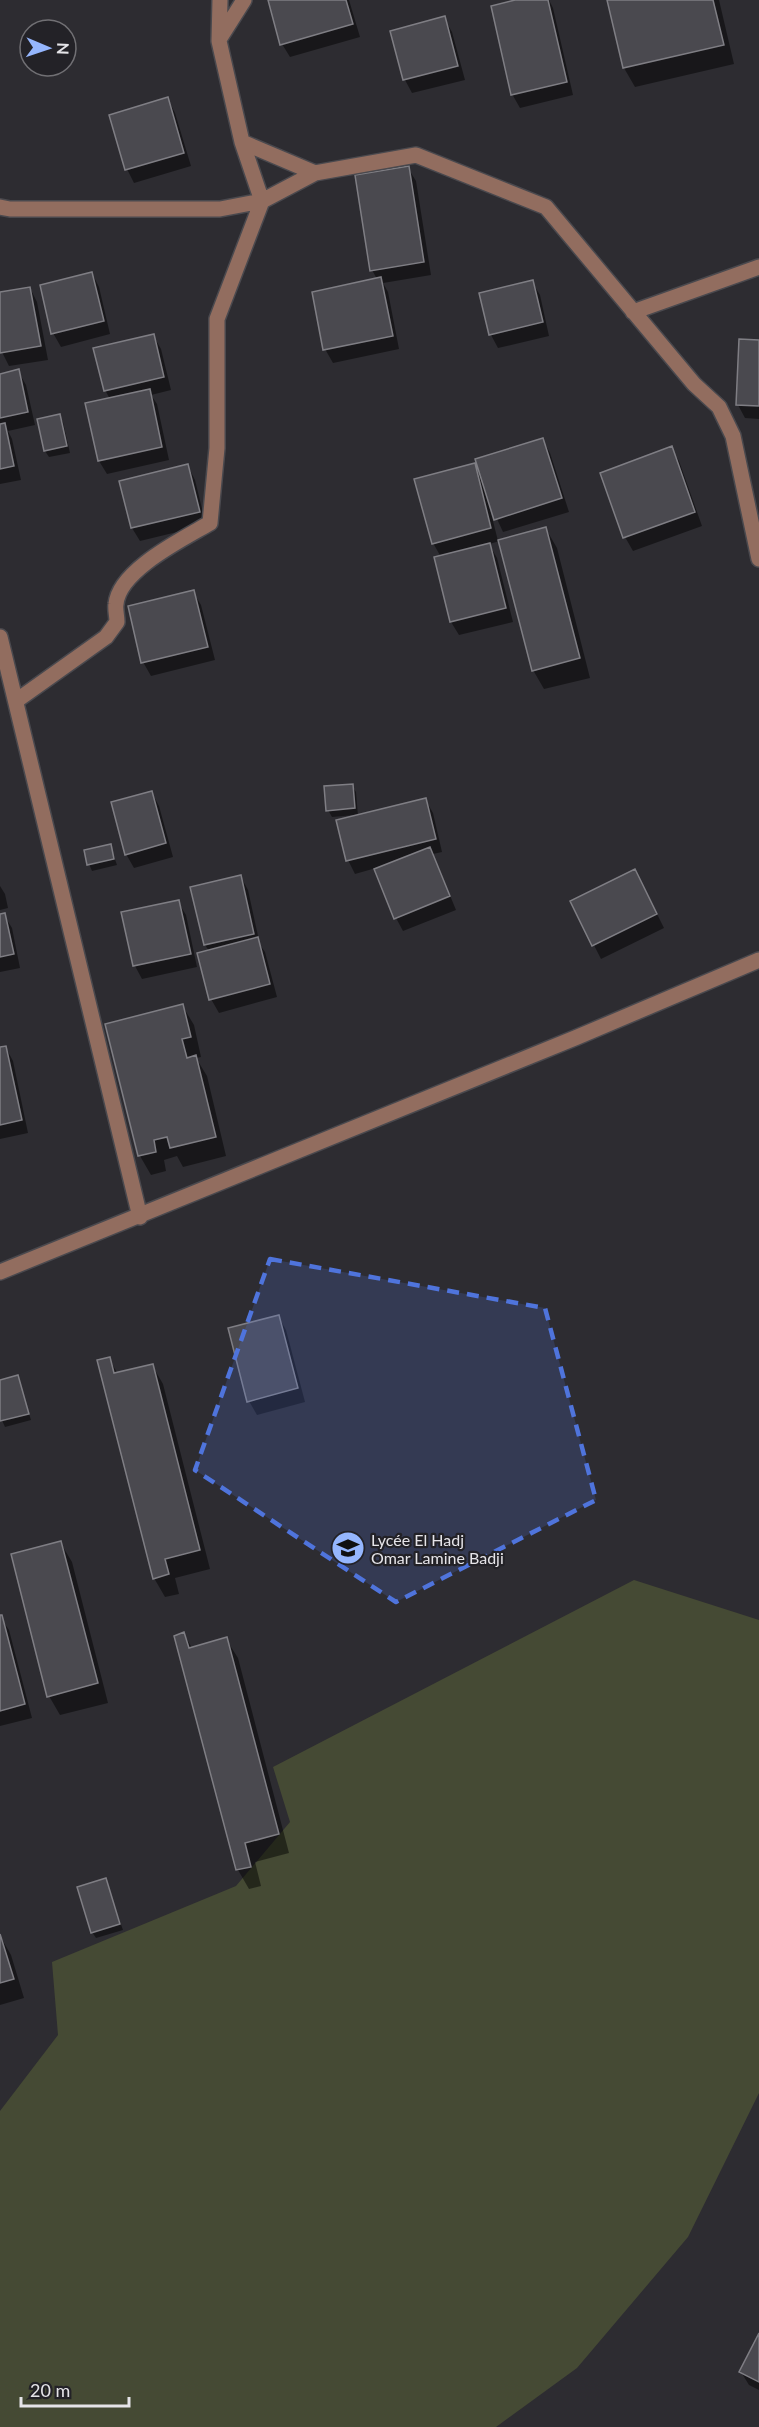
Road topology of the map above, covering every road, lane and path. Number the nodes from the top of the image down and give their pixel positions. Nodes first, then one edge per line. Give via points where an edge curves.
1 (220, 0) edge
2 (244, 0) edge
3 (219, 41) junction
4 (242, 142) junction
5 (315, 173) junction
6 (262, 201) junction
7 (0, 207) edge
8 (759, 267) edge
9 (633, 312) junction
10 (759, 559) edge
11 (0, 638) edge
12 (16, 701) junction
13 (759, 960) edge
14 (141, 1217) junction
15 (0, 1272) edge

1 - 3 street
2 - 3 street
3 - 4 street
4 - 5 street
4 - 6 street
5 - 6 street
5 - 9 street via 416,155 546,207
6 - 7 street via 220,209
6 - 12 street via 217,320 217,448 210,523 143,564 128,579 116,602 117,622 106,637
8 - 9 street
9 - 10 street via 694,384 719,407 733,436
11 - 12 street
12 - 14 street
13 - 14 street
14 - 15 street

